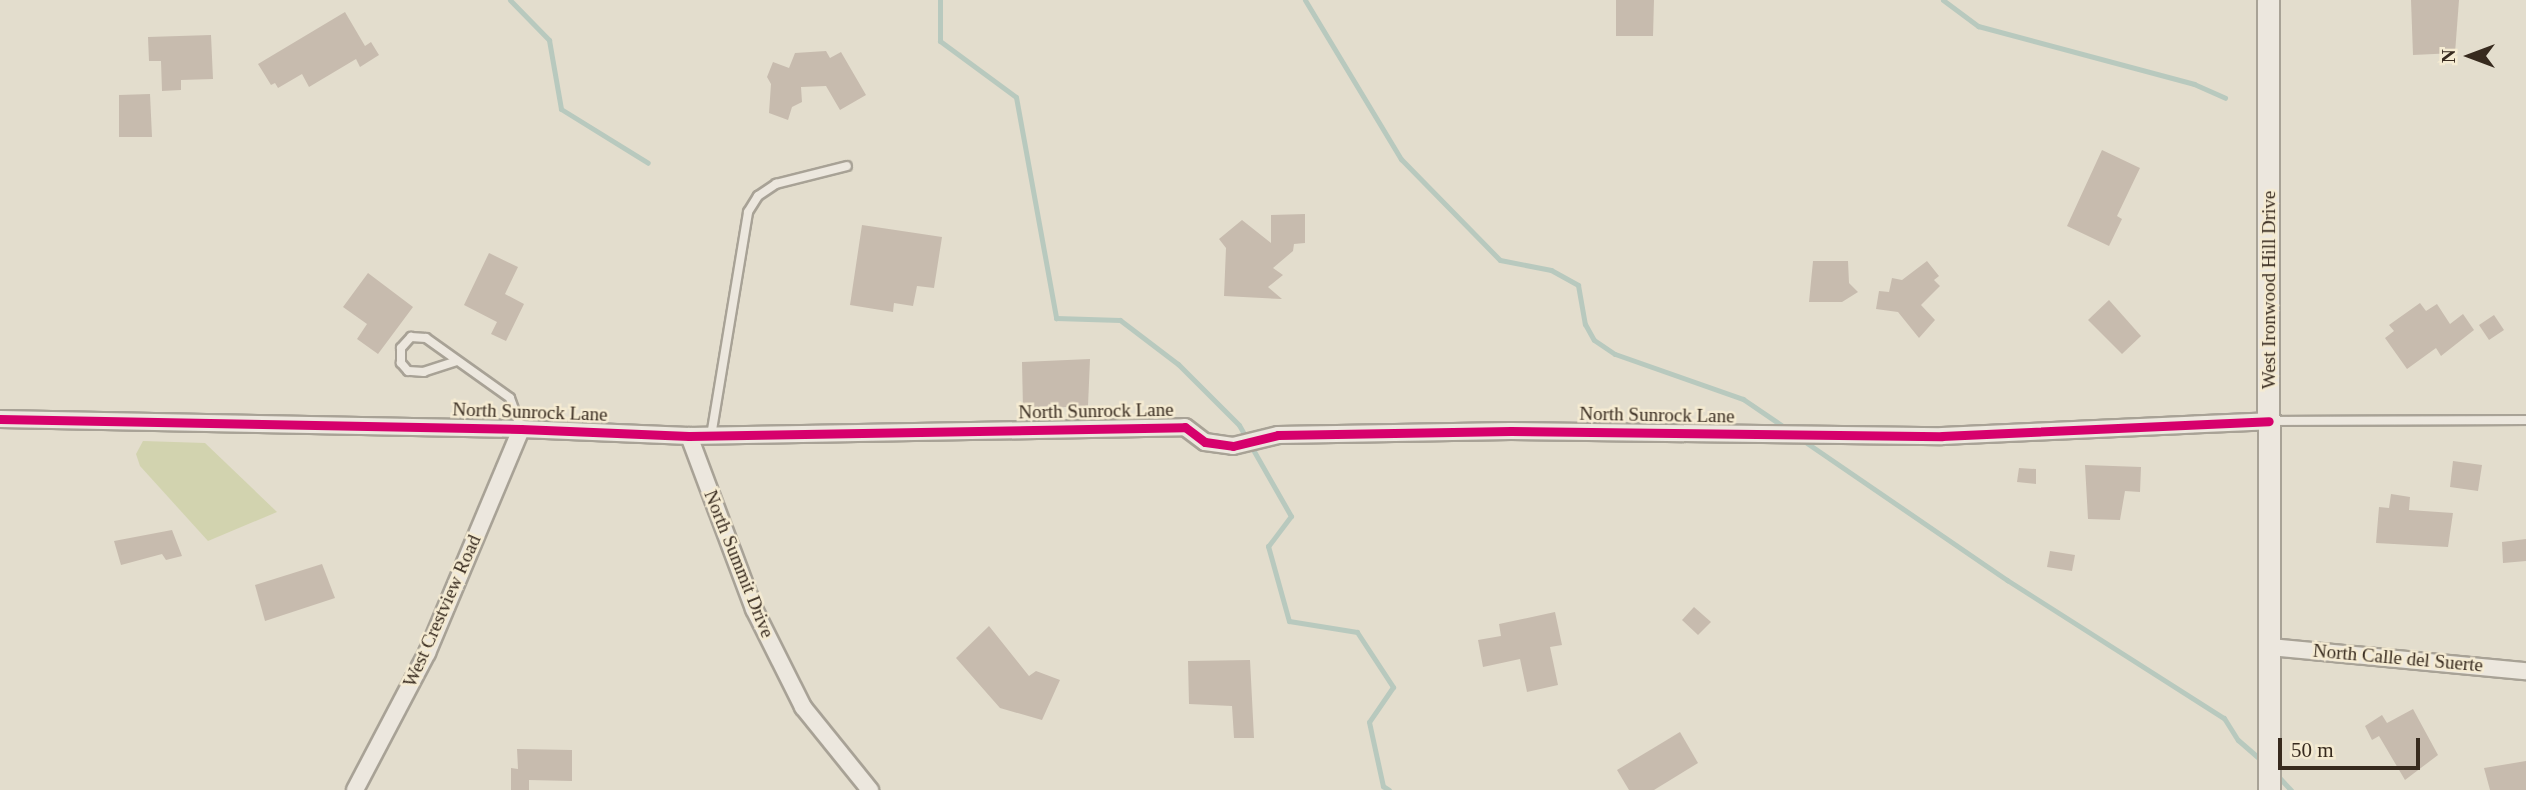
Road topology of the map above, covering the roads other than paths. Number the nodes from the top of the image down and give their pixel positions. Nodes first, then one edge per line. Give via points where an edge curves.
1 (2268, 0) edge
2 (847, 166) dead end
3 (457, 361) junction
4 (0, 419) edge
5 (2526, 420) edge
6 (2269, 421) junction
7 (521, 429) junction
8 (689, 436) junction
9 (711, 436) junction
10 (2270, 646) junction
11 (2526, 670) edge
12 (355, 790) edge
13 (870, 790) edge
14 (2269, 790) edge

1 - 6 street, West Ironwood Hill Drive
2 - 9 lane via 776,184 758,196 748,212
3 - 3 lane via 426,338 411,337 401,348 401,363 408,371 424,372
3 - 7 lane via 510,398
4 - 7 street, North Sunrock Lane
5 - 6 lane
6 - 9 street, North Sunrock Lane via 1942,436 1511,431 1279,435 1233,446 1205,442 1185,427
6 - 10 street, West Ironwood Hill Drive
7 - 8 street, North Sunrock Lane
7 - 12 street, West Crestview Road via 427,653
8 - 9 street, North Sunrock Lane
8 - 13 street, North Summit Drive via 754,609 803,707
10 - 11 street, North Calle del Suerte
10 - 14 street, West Ironwood Hill Drive

